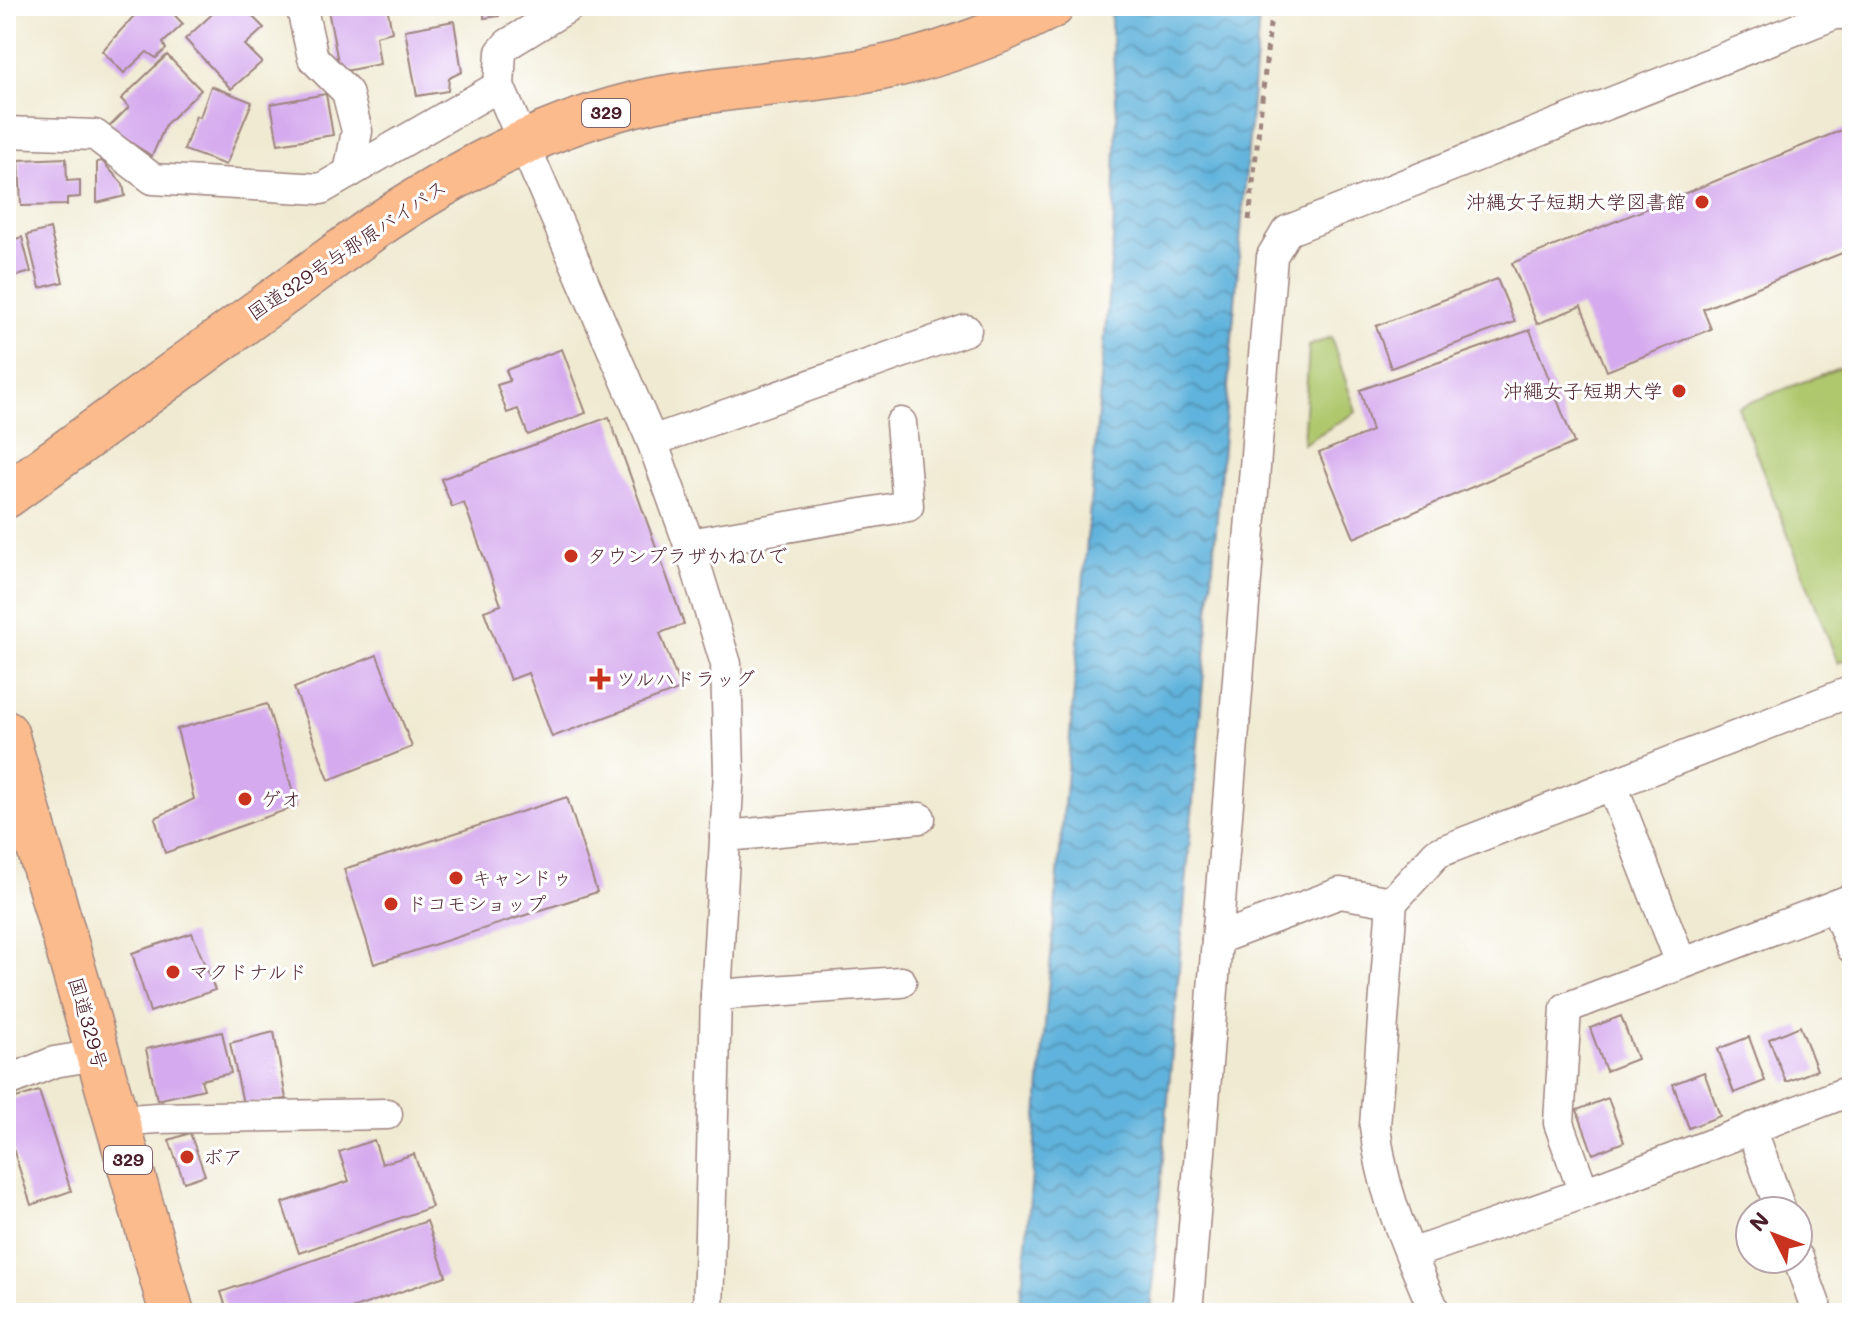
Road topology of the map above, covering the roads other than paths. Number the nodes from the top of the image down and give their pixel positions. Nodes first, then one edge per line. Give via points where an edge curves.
1 (570, 6) edge
2 (1052, 6) edge
3 (302, 9) dead end
4 (1852, 14) edge
5 (499, 86) junction
6 (6, 132) edge
7 (524, 142) junction
8 (349, 173) junction
9 (966, 330) dead end
10 (901, 423) dead end
11 (652, 441) junction
12 (6, 496) edge
13 (689, 544) junction
14 (1852, 691) edge
15 (6, 733) edge
16 (1612, 785) junction
17 (920, 818) dead end
18 (725, 836) junction
19 (1392, 902) junction
20 (1844, 902) edge
21 (1217, 939) junction
22 (1852, 948) edge
23 (1681, 963) junction
24 (901, 982) dead end
25 (716, 995) junction
26 (97, 1055) junction
27 (6, 1082) edge
28 (1852, 1090) edge
29 (387, 1114) dead end
30 (117, 1121) junction
31 (1751, 1128) junction
32 (1584, 1193) junction
33 (1775, 1195) edge
34 (1411, 1254) junction
35 (1804, 1275) edge
36 (172, 1313) edge
37 (708, 1313) edge
38 (1187, 1313) edge
39 (1435, 1313) edge
40 (1818, 1313) edge

1 - 5 street via 508,44 501,52
2 - 7 highway, 国道329号与那原バイパス / 329 via 1016,25 882,68 651,101
3 - 8 street via 313,58 347,92 357,131
4 - 21 street via 1835,14 1287,231 1272,256
5 - 7 street
5 - 8 street
6 - 8 street via 95,135 153,179 321,189
7 - 11 street
7 - 12 highway, 国道329号与那原バイパス / 329 via 423,194
9 - 11 street
10 - 13 street via 908,506
11 - 13 street
13 - 18 street via 726,664
14 - 16 street
15 - 26 highway, 国道329号 / 329
16 - 19 street via 1437,853
16 - 23 street
17 - 18 street
18 - 25 street
19 - 21 street via 1340,893
19 - 34 street via 1375,1126 1390,1206
20 - 22 street
20 - 23 street
21 - 38 street
23 - 32 street via 1566,1008 1559,1123
24 - 25 street
25 - 37 street
26 - 27 street via 54,1062
26 - 30 highway, 国道329号 / 329
28 - 31 street
29 - 30 street
30 - 36 highway, 国道329号 / 329
31 - 32 street
31 - 33 street
32 - 34 street
34 - 39 street
35 - 40 street

